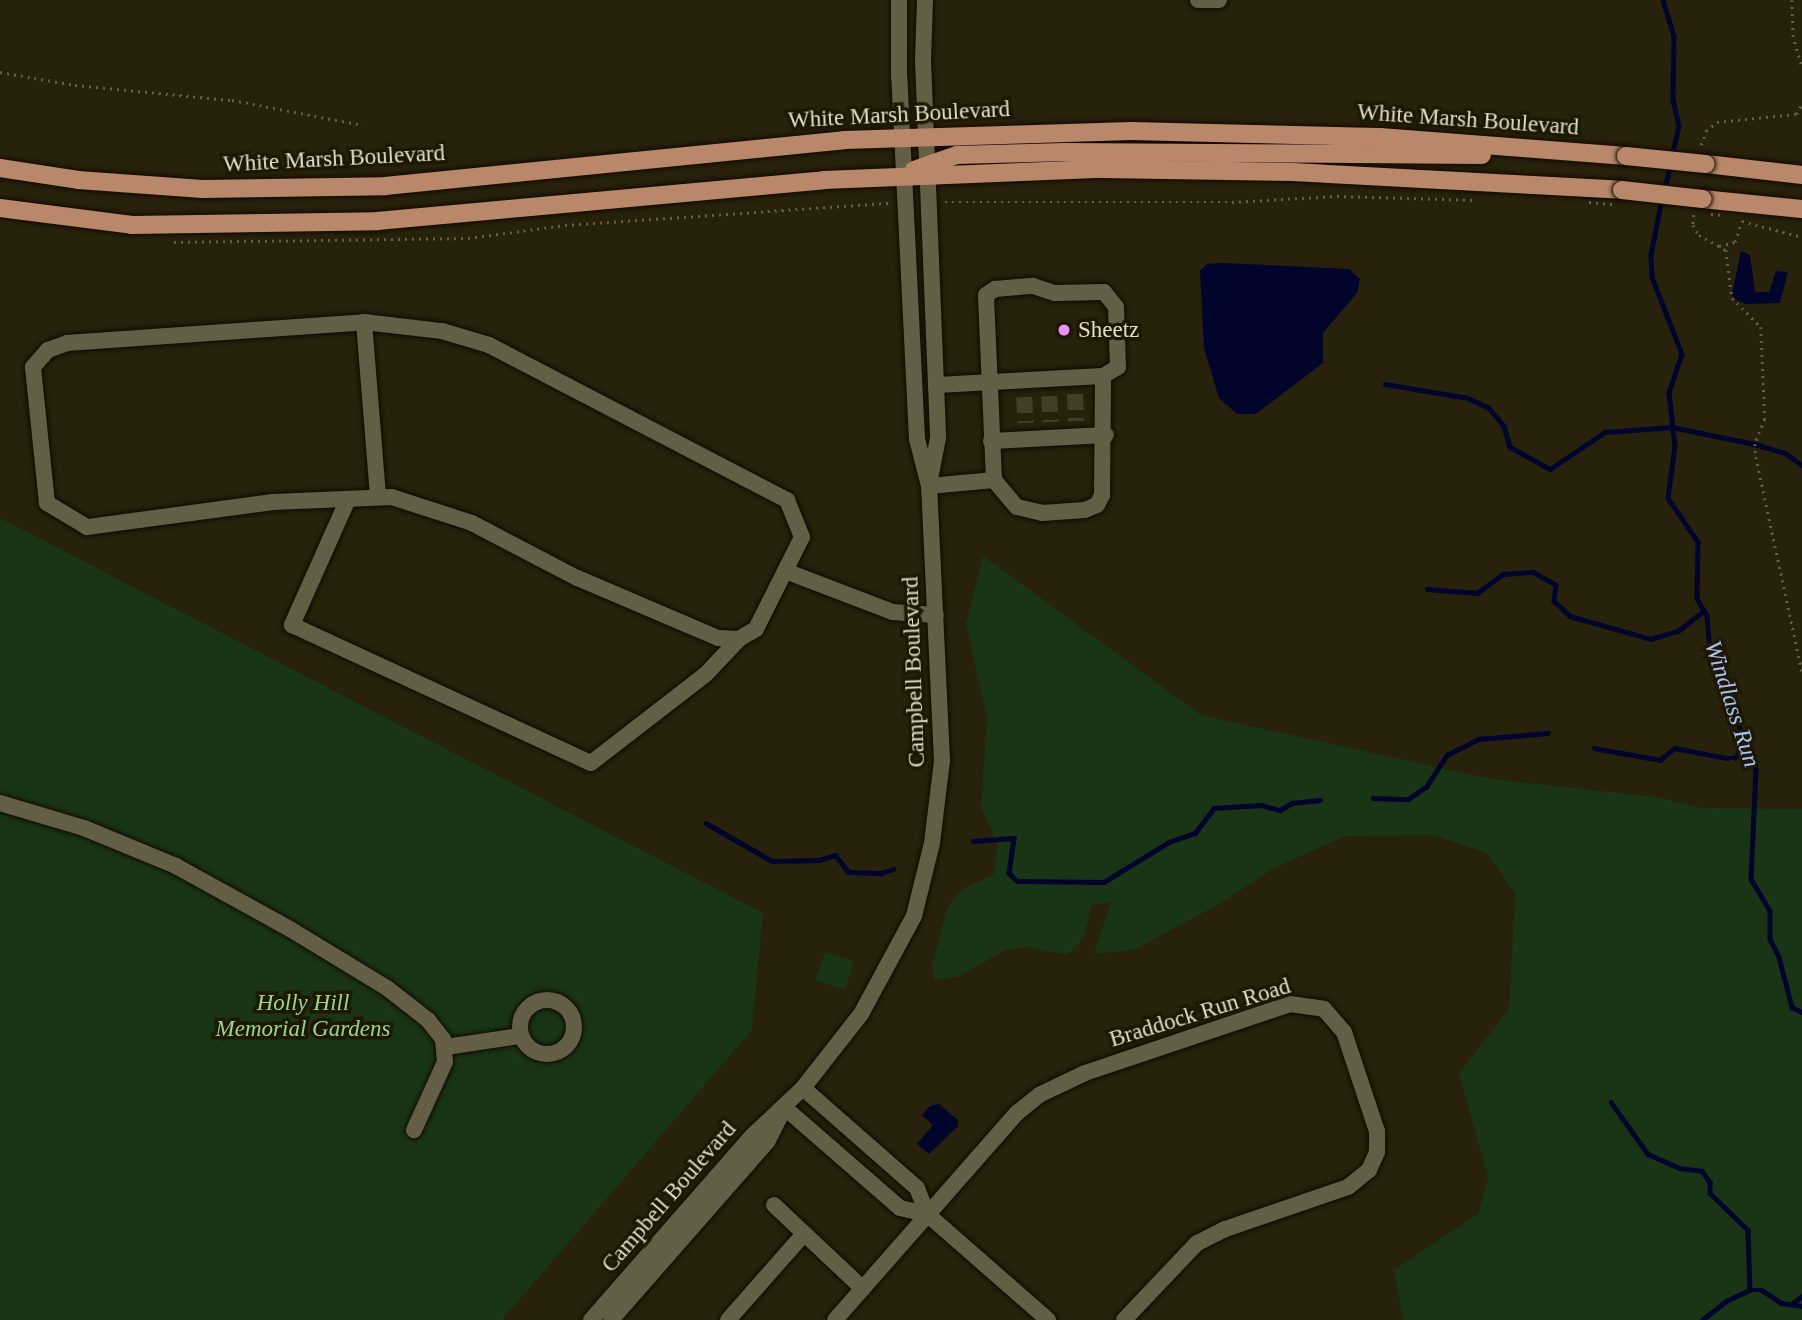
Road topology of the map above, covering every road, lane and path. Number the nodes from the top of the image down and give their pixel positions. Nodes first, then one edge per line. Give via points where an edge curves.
1 (899, 0) edge
2 (925, 0) edge
3 (1198, 0) edge
4 (1219, 0) edge
5 (1792, 0) edge
6 (1802, 67) edge
7 (0, 72) edge
8 (1802, 104) edge
9 (363, 125) dead end
10 (927, 136) junction
11 (902, 138) junction
12 (1534, 150) junction
13 (1703, 161) junction
14 (0, 168) edge
15 (927, 169) junction
16 (905, 174) junction
17 (1802, 175) edge
18 (1482, 200) dead end
19 (928, 201) junction
20 (906, 202) junction
21 (1579, 202) dead end
22 (1589, 202) dead end
23 (1698, 205) junction
24 (0, 208) edge
25 (1802, 209) edge
26 (1722, 215) dead end
27 (1742, 221) junction
28 (1802, 237) edge
29 (164, 242) dead end
30 (1719, 246) junction
31 (364, 323) junction
32 (1103, 376) junction
33 (988, 382) junction
34 (936, 385) junction
35 (1106, 435) junction
36 (991, 440) junction
37 (994, 480) junction
38 (929, 486) junction
39 (378, 497) junction
40 (348, 499) junction
41 (788, 572) junction
42 (936, 615) junction
43 (739, 639) junction
44 (1802, 672) edge
45 (0, 803) edge
46 (520, 1036) dead end
47 (446, 1047) junction
48 (803, 1088) junction
49 (785, 1108) junction
50 (414, 1130) dead end
51 (774, 1205) dead end
52 (927, 1214) junction
53 (803, 1235) junction
54 (863, 1289) junction
55 (591, 1320) edge
56 (611, 1320) edge
57 (728, 1320) edge
58 (835, 1320) edge
59 (1048, 1320) edge
60 (1124, 1320) edge

1 - 11 street, Campbell Boulevard
2 - 10 street, Campbell Boulevard
3 - 4 street
5 - 6 path via 1793,35
7 - 9 path via 75,85 232,100
8 - 13 path via 1796,114 1717,122 1706,131
10 - 11 main road, White Marsh Boulevard
10 - 12 main road, White Marsh Boulevard via 1243,132
10 - 15 street, Campbell Boulevard
11 - 14 main road, White Marsh Boulevard via 722,150 385,186 203,189 78,180
11 - 16 street, Campbell Boulevard
12 - 13 main road, White Marsh Boulevard, bridge
12 - 15 main road via 1373,157 1078,152 957,155
13 - 17 main road, White Marsh Boulevard
15 - 16 main road
15 - 19 street, Campbell Boulevard
15 - 23 main road, bridge via 1292,172 1622,190
16 - 20 street, Campbell Boulevard
16 - 24 main road via 668,191 363,222 132,225
18 - 19 path via 1337,196 1233,202
19 - 34 street, Campbell Boulevard
20 - 29 path via 565,225 468,238
20 - 38 street, Campbell Boulevard via 917,439
21 - 22 path
23 - 25 main road
23 - 30 path via 1693,225 1699,235
26 - 27 path
27 - 28 path
27 - 30 path via 1735,242
30 - 44 path via 1728,259 1732,298 1762,327 1765,419 1755,444 1756,457
31 - 39 street
31 - 40 street via 67,343 47,350 33,367 47,503 87,527 272,502
31 - 41 street via 442,331 489,345 787,500 802,537
32 - 33 street via 1074,386 1024,389
32 - 33 street via 1118,367 1112,299 1097,290 1055,293 1033,286 995,289 985,303
32 - 35 street
33 - 34 street
33 - 36 street
34 - 38 street, Campbell Boulevard via 938,438
35 - 36 street via 1077,428 1026,431
35 - 37 street via 1102,495 1097,505 1085,510 1030,512 1017,507
36 - 37 street
37 - 38 street
38 - 42 street, Campbell Boulevard
39 - 40 street
39 - 43 street via 392,497 472,523 613,594 718,638
40 - 43 street via 292,625 592,763 705,675
41 - 42 street via 893,611
41 - 43 street via 756,629
42 - 48 street, Campbell Boulevard via 942,760 932,843 914,916 861,1014
45 - 47 street via 151,854 244,904 387,988 436,1028
46 - 47 street
47 - 50 street via 444,1071
48 - 49 street, Campbell Boulevard
48 - 52 street via 917,1188
49 - 52 street via 901,1208
49 - 55 street, Campbell Boulevard via 752,1136
49 - 56 street, Campbell Boulevard via 767,1142
51 - 53 street
52 - 54 street, Braddock Run Road
52 - 59 street
52 - 60 street, Braddock Run Road via 1017,1113 1064,1081 1290,1004 1324,1009 1344,1032 1377,1131 1377,1152 1369,1170 1348,1187 1197,1243
53 - 54 street
53 - 57 street
54 - 58 street, Braddock Run Road

